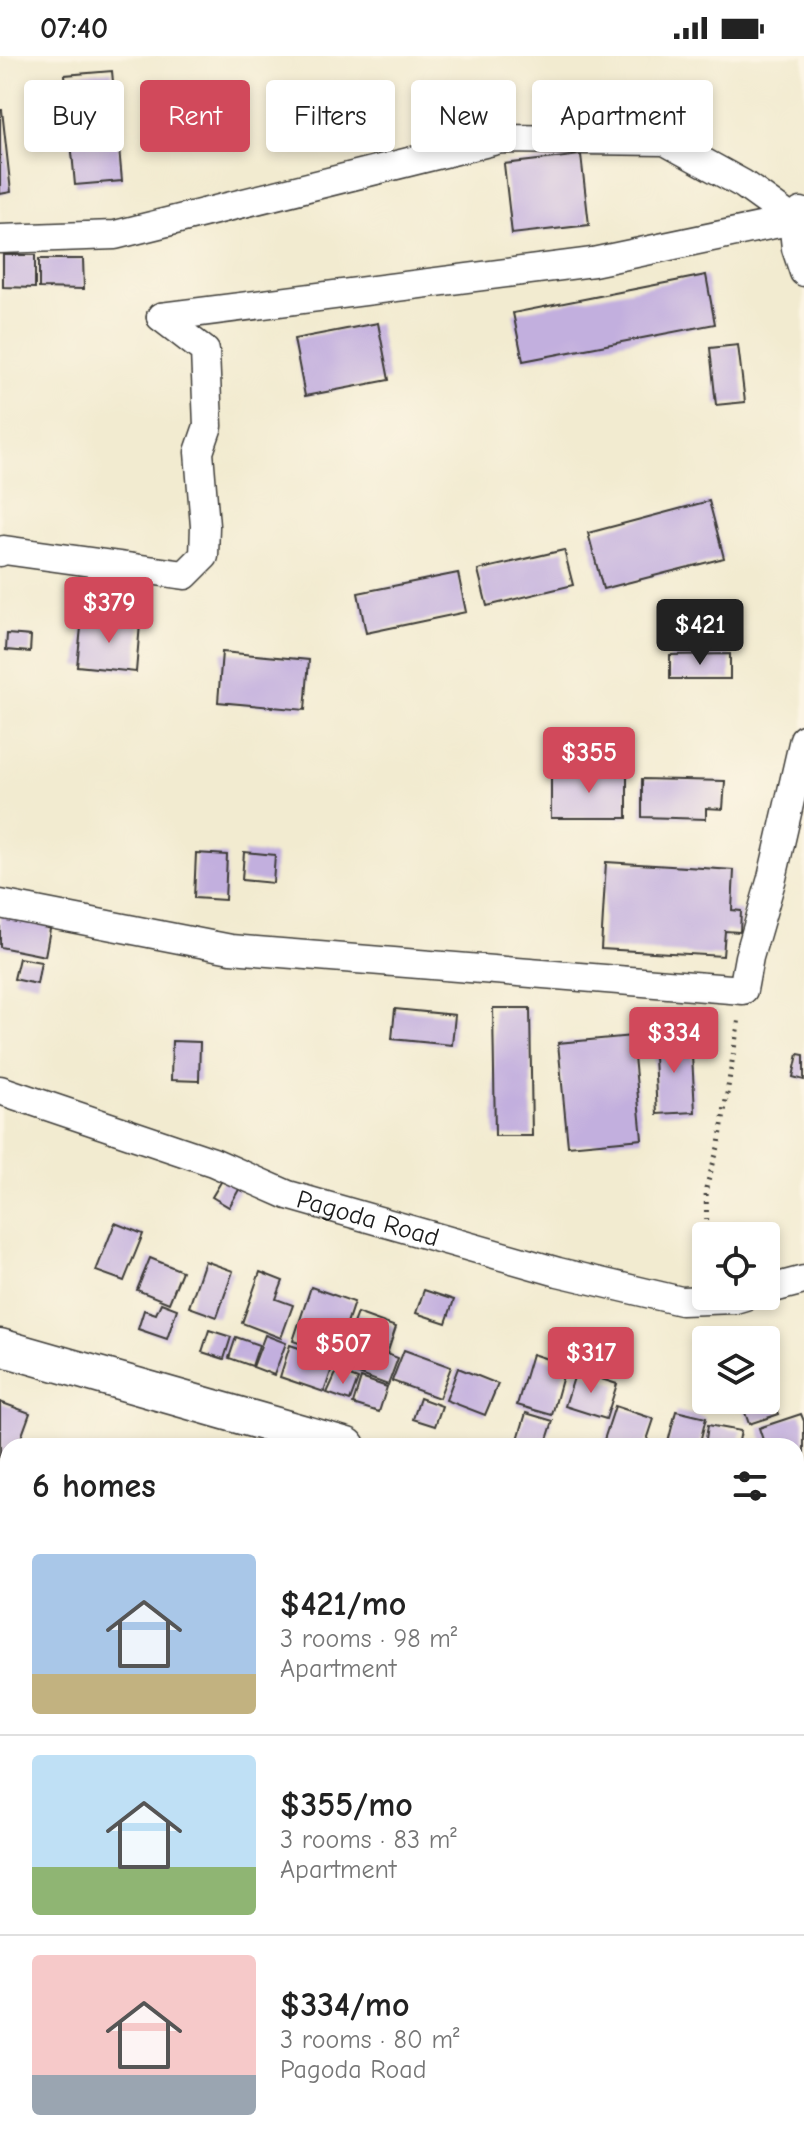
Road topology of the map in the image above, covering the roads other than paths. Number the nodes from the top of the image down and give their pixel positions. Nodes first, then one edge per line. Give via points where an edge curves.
1 (798, 214) edge
2 (0, 239) edge
3 (804, 272) edge
4 (0, 552) edge
5 (804, 739) edge
6 (0, 904) edge
7 (0, 1090) edge
8 (804, 1280) edge
9 (780, 1286) edge
10 (692, 1301) edge
11 (0, 1347) edge
12 (319, 1438) edge

1 - 2 street via 665,141 501,139 115,235
1 - 3 street via 796,248
1 - 4 street via 593,262 161,317 205,351 208,426 199,452 204,556 185,575
5 - 6 street via 743,990 231,949
7 - 10 street, Pagoda Road via 213,1162 288,1195 558,1272
8 - 9 street
11 - 12 street

